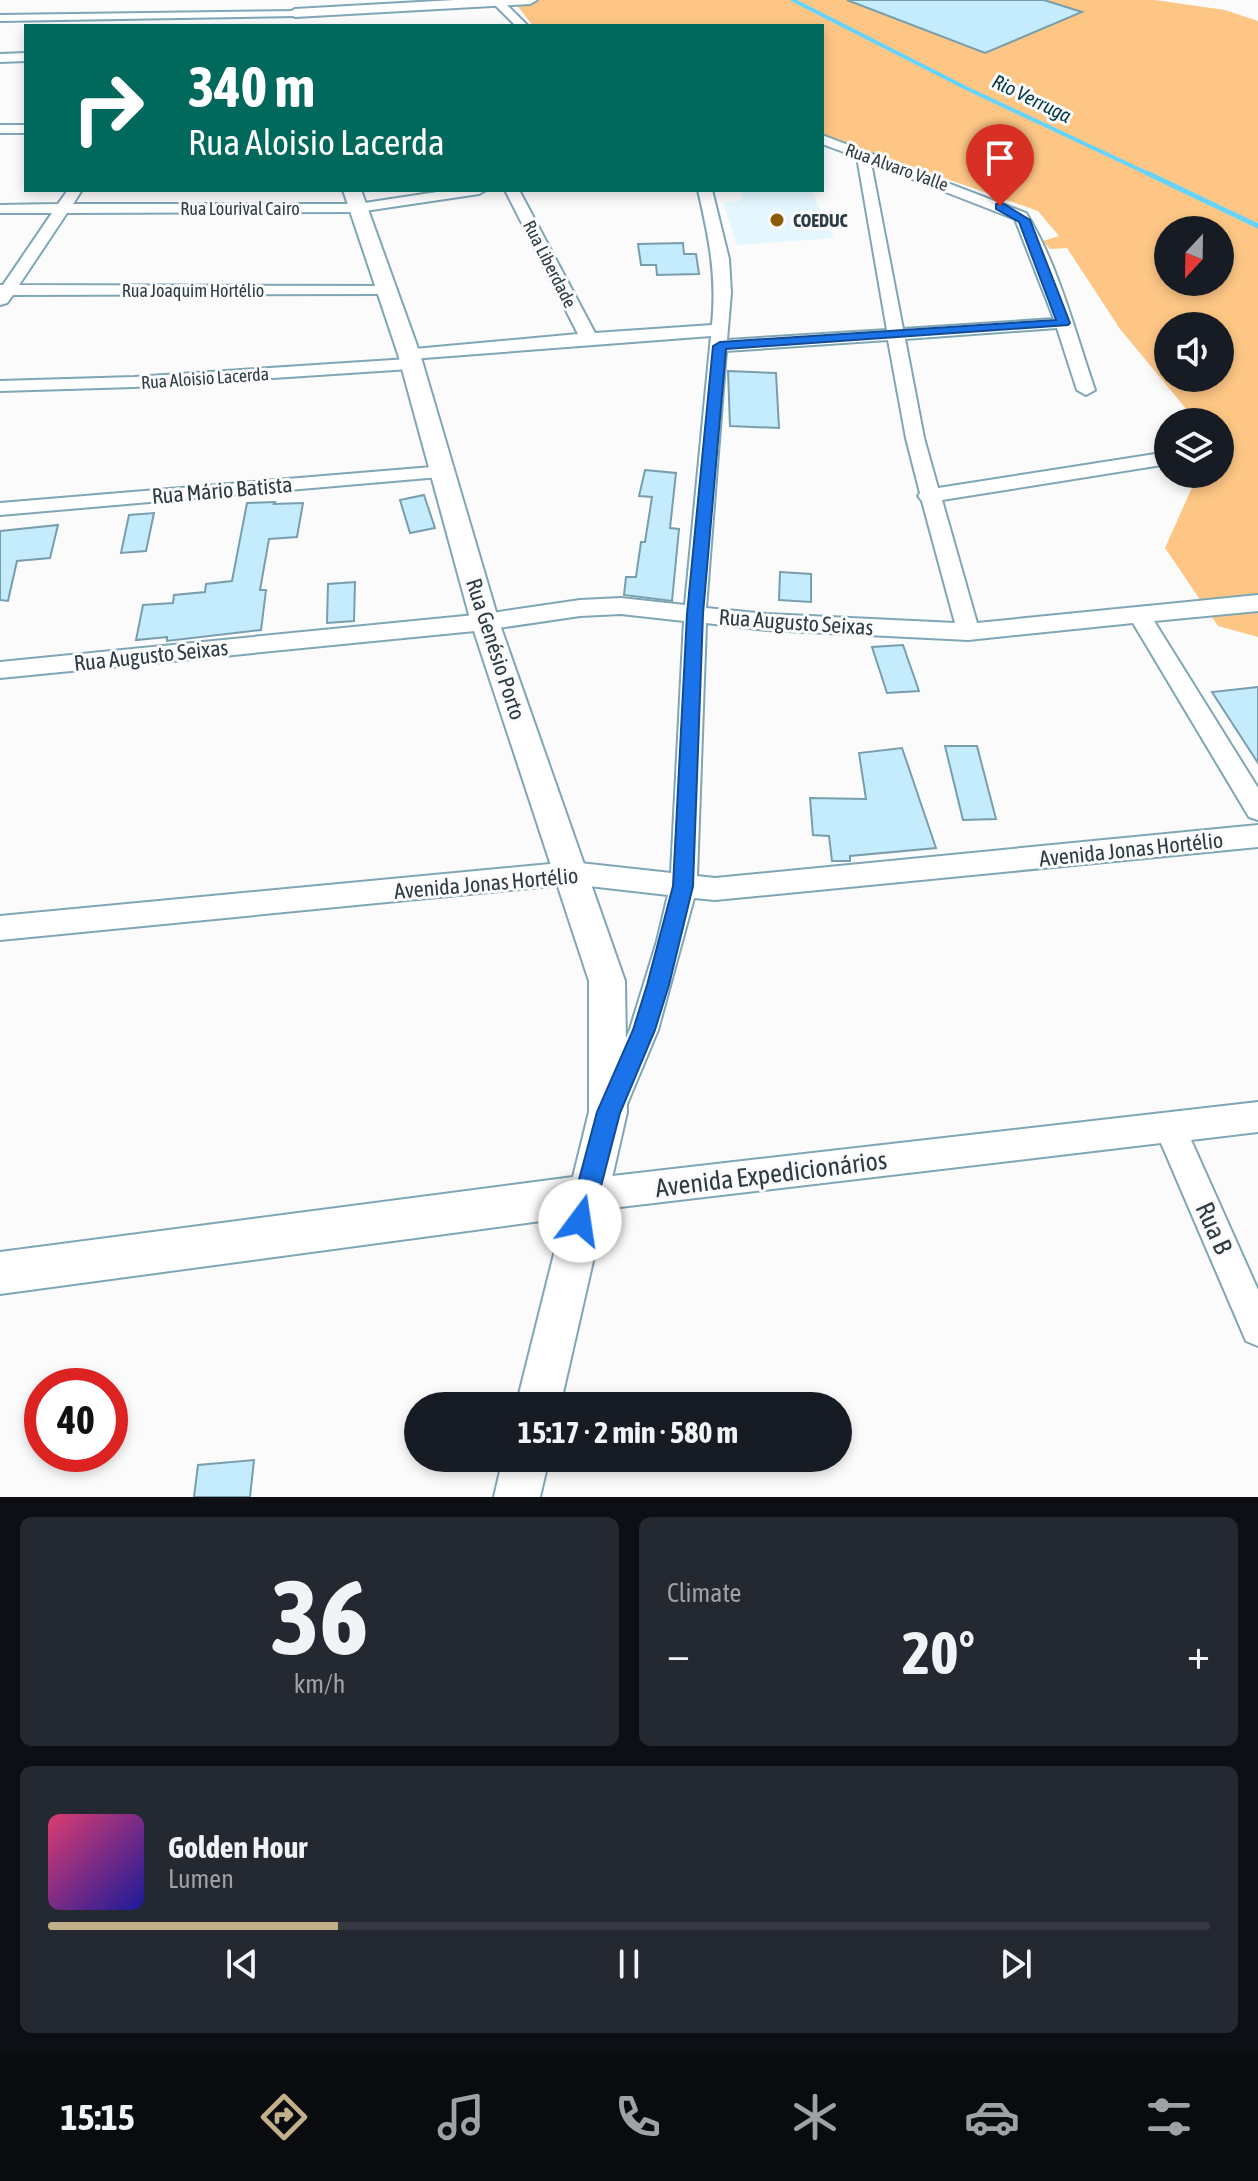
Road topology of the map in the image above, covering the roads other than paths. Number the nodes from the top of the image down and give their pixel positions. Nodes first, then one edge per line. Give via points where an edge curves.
1 (22, 0) edge
2 (198, 0) edge
3 (530, 0) edge
4 (498, 2) edge
5 (412, 3) edge
6 (295, 13) edge
7 (187, 15) junction
8 (2, 20) edge
9 (180, 24) edge
10 (520, 24) edge
11 (24, 57) edge
12 (0, 58) edge
13 (0, 129) edge
14 (24, 129) edge
15 (824, 140) edge
16 (863, 155) junction
17 (74, 192) edge
18 (451, 192) edge
19 (513, 192) edge
20 (705, 192) edge
21 (355, 199) edge
22 (0, 209) edge
23 (63, 209) junction
24 (387, 289) junction
25 (2, 294) edge
26 (1064, 323) junction
27 (895, 335) junction
28 (589, 338) junction
29 (720, 338) junction
30 (410, 359) junction
31 (0, 386) edge
32 (1086, 390) dead end
33 (1154, 460) edge
34 (444, 472) junction
35 (928, 496) junction
36 (0, 509) edge
37 (1258, 603) edge
38 (695, 614) junction
39 (1140, 617) junction
40 (485, 622) junction
41 (968, 632) junction
42 (0, 670) edge
43 (1258, 810) edge
44 (1258, 836) edge
45 (571, 873) junction
46 (683, 886) junction
47 (0, 928) edge
48 (608, 1112) junction
49 (1258, 1117) edge
50 (1170, 1128) junction
51 (586, 1195) junction
52 (0, 1273) edge
53 (1258, 1329) edge
54 (541, 1392) edge
55 (523, 1472) edge
56 (517, 1497) edge

1 - 8 street
2 - 7 street
3 - 4 street
4 - 5 street
4 - 10 street
5 - 6 street
6 - 7 street
7 - 8 street
7 - 9 street
11 - 12 street
13 - 14 street
15 - 16 street, Rua Alvaro Valle
16 - 26 street, Rua Alvaro Valle via 1021,216
16 - 27 street
17 - 23 street
18 - 21 street, Rua Lourival Cairo
19 - 28 street, Rua Liberdade
20 - 29 street via 721,259
21 - 23 street, Rua Lourival Cairo
21 - 24 street, Rua Genésio Porto
22 - 23 street, Rua Lourival Cairo
23 - 25 street
24 - 25 street, Rua Joaquim Hortélio
24 - 30 street, Rua Genésio Porto
26 - 27 street, Rua Aloisio Lacerda
26 - 32 street, Rua Alvaro Valle
27 - 29 street, Rua Aloisio Lacerda
27 - 35 street
28 - 29 street, Rua Aloisio Lacerda
28 - 30 street, Rua Aloisio Lacerda
29 - 38 street
30 - 31 street, Rua Aloisio Lacerda via 134,382
30 - 34 street, Rua Genésio Porto
33 - 35 street
34 - 36 street, Rua Mário Batista
34 - 40 street, Rua Genésio Porto
35 - 41 street
37 - 39 street, Rua Augusto Seixas
38 - 40 street, Rua Augusto Seixas via 621,606
38 - 41 street, Rua Augusto Seixas
38 - 46 street
39 - 41 street, Rua Augusto Seixas
39 - 43 street
40 - 42 street, Rua Augusto Seixas
40 - 45 street, Rua Genésio Porto
44 - 46 street, Avenida Jonas Hortélio via 715,889
45 - 46 street, Avenida Jonas Hortélio
45 - 47 street, Avenida Jonas Hortélio
45 - 48 street, Rua Genésio Porto via 607,981
46 - 48 street via 644,1030
48 - 51 street, Rua Genésio Porto
49 - 50 street, Avenida Expedicionários
50 - 51 street, Avenida Expedicionários
50 - 53 street, Rua B
51 - 52 street, Avenida Expedicionários
51 - 54 street, Rua Genésio Porto
55 - 56 street

